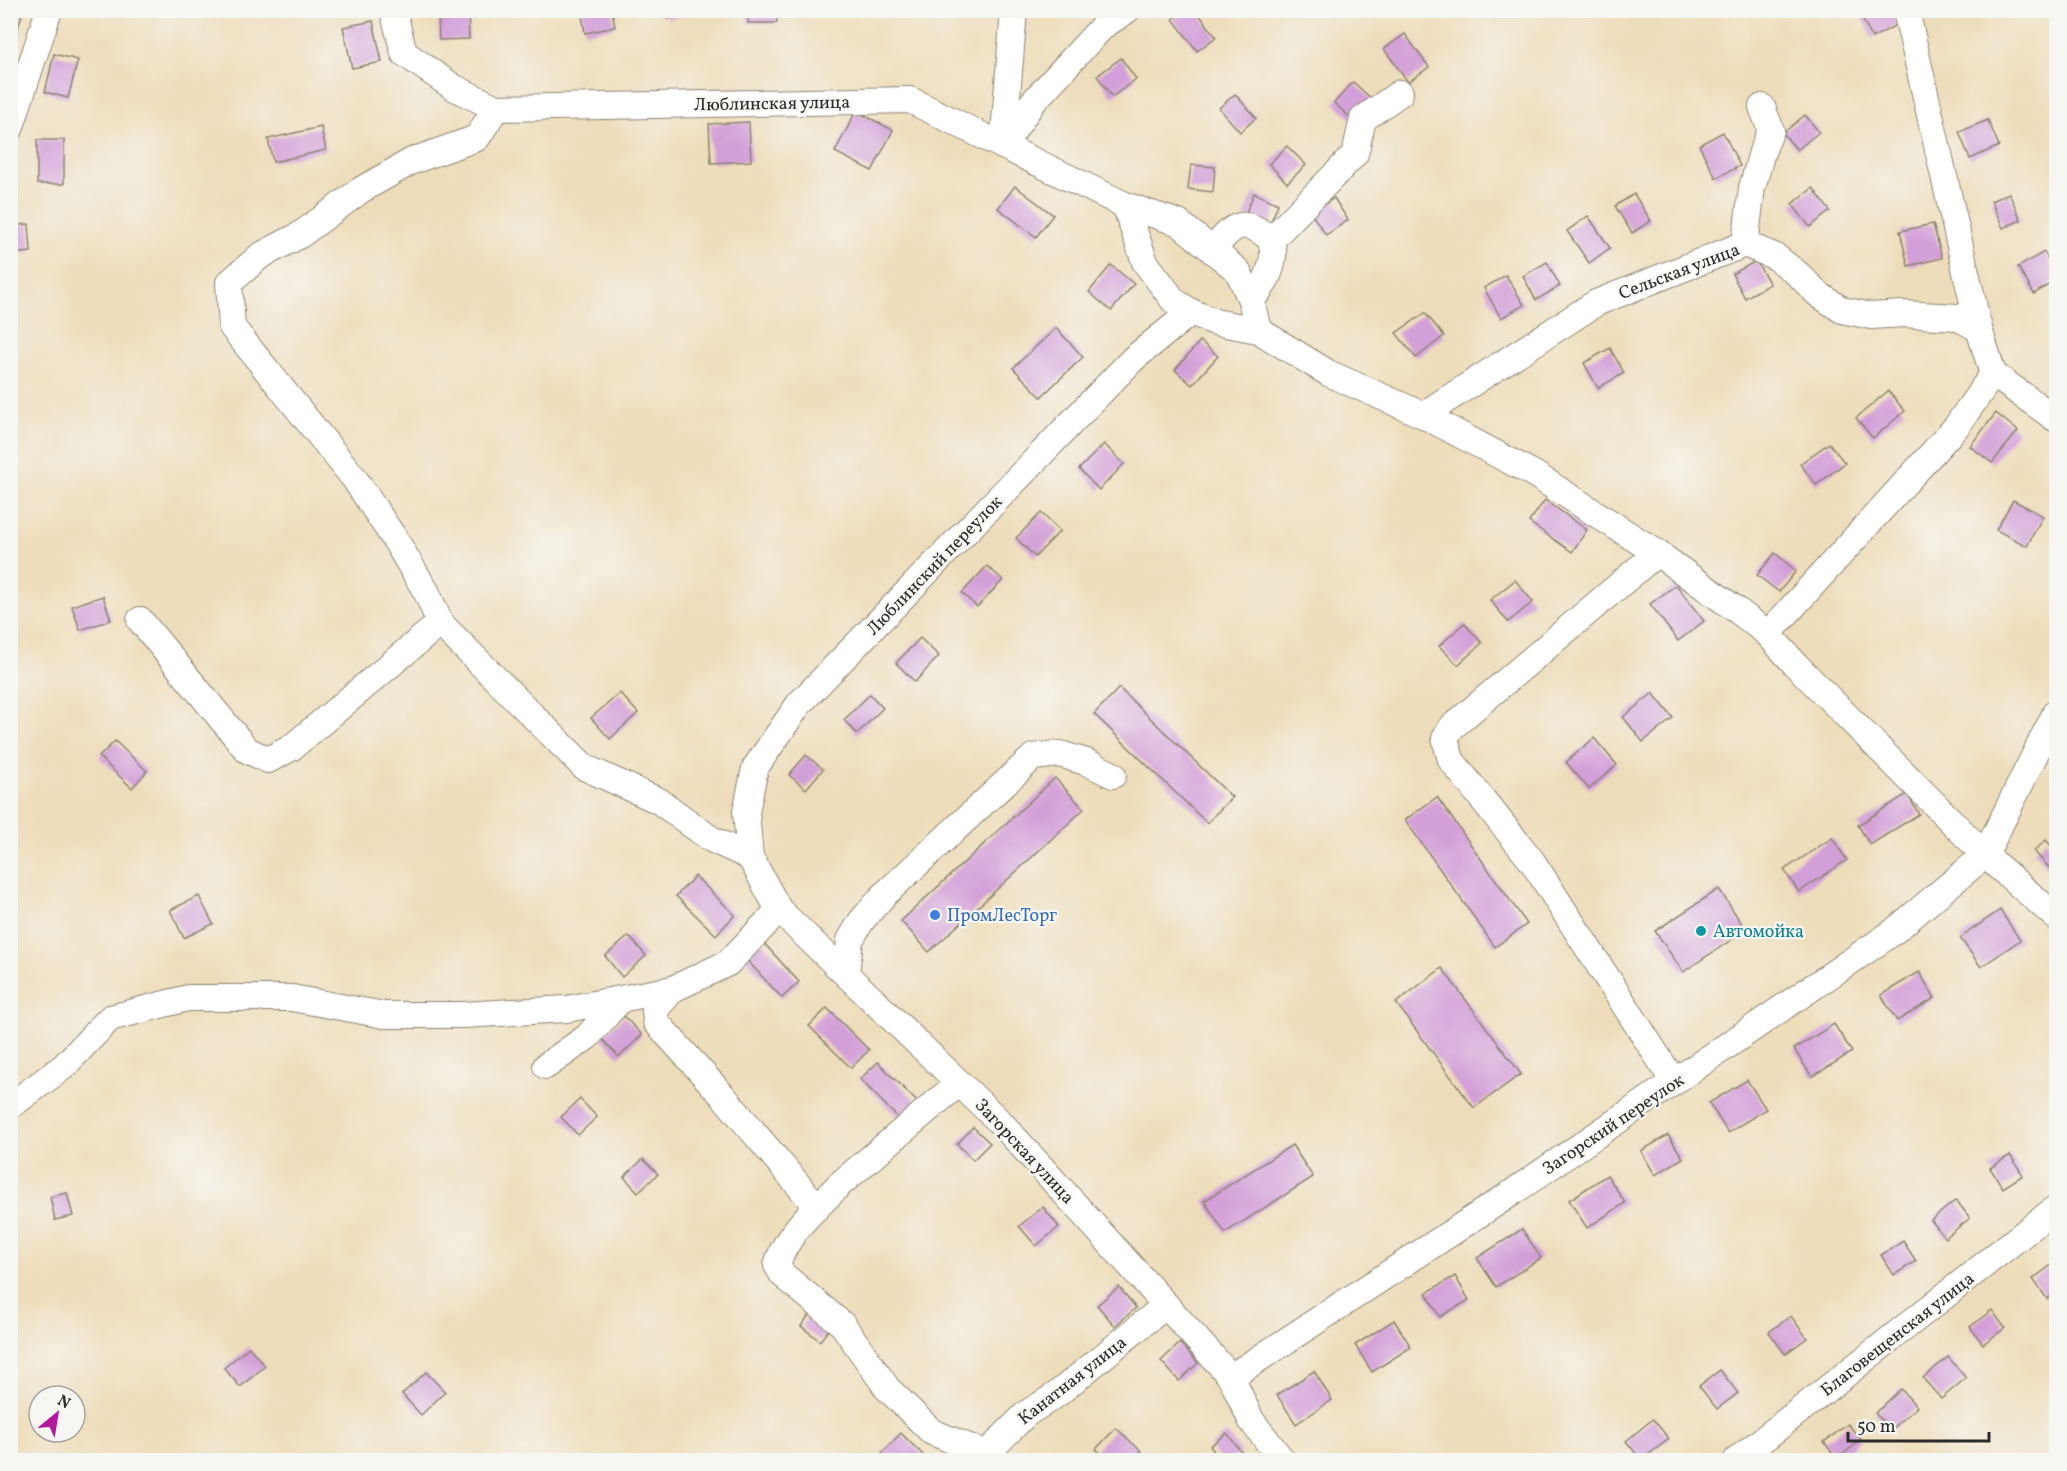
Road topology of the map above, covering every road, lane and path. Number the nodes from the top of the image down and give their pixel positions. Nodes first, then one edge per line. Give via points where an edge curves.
1 (49, 10) edge
2 (393, 10) edge
3 (1014, 10) edge
4 (1127, 10) edge
5 (1906, 10) edge
6 (1400, 93) dead end
7 (1762, 107) dead end
8 (496, 108) junction
9 (10, 129) edge
10 (1003, 146) junction
11 (1125, 205) junction
12 (1271, 240) junction
13 (1745, 244) junction
14 (1213, 251) junction
15 (1251, 300) junction
16 (1191, 312) junction
17 (1979, 328) junction
18 (1258, 330) junction
19 (1993, 374) junction
20 (1423, 414) junction
21 (2056, 419) edge
22 (1657, 553) junction
23 (140, 620) dead end
24 (440, 623) junction
25 (1768, 634) junction
26 (2056, 712) edge
27 (1113, 775) dead end
28 (1985, 855) junction
29 (750, 857) junction
30 (779, 910) junction
31 (2056, 917) edge
32 (846, 974) junction
33 (673, 989) junction
34 (621, 999) junction
35 (546, 1066) dead end
36 (1674, 1082) junction
37 (959, 1083) junction
38 (10, 1106) edge
39 (817, 1208) junction
40 (2056, 1208) edge
41 (1166, 1305) junction
42 (1231, 1377) junction
43 (986, 1457) edge
44 (1282, 1461) edge
45 (1737, 1461) edge

1 - 9 street
2 - 8 street, Люблинская улица via 404,53 453,87
3 - 10 street
4 - 10 street via 1103,26 1033,102
5 - 17 street
6 - 12 street via 1363,119 1355,154
7 - 13 street via 1771,130 1752,188
8 - 10 street, Люблинская улица via 910,100
8 - 24 street via 477,138 412,161 361,190 300,235 260,256 229,283 232,327 354,478 427,593
10 - 11 street, Люблинская улица
11 - 14 street, Люблинская улица via 1179,224
11 - 16 street via 1145,262 1174,301
12 - 14 street via 1260,229 1245,225 1233,228
12 - 15 street via 1275,251 1270,269 1262,289
13 - 17 street, Сельская улица via 1776,256 1842,310 1872,316 1957,317
13 - 20 street, Сельская улица via 1596,303
14 - 15 street, Люблинская улица via 1238,271
15 - 18 street, Люблинская улица
16 - 18 street via 1215,322
16 - 29 street, Люблинский переулок via 1133,359 799,704 755,768 746,812
17 - 19 street
18 - 20 street via 1329,373
19 - 21 street
19 - 25 street via 1956,427
20 - 22 street via 1534,474
22 - 25 street
22 - 36 street via 1452,727 1445,738 1451,760 1532,861
23 - 24 street via 247,750 268,759 291,748
24 - 29 street via 584,767 659,801 711,839
25 - 28 street
26 - 28 street
27 - 32 street via 1060,754 1033,757 885,894 850,940
28 - 31 street
28 - 36 street, Загорский переулок via 1892,933
29 - 30 street, Загорская улица
30 - 32 street, Загорская улица
30 - 33 street via 728,963
32 - 37 street, Загорская улица
33 - 34 street
33 - 39 street via 655,1010 656,1022
34 - 35 street via 588,1037
34 - 38 street via 567,1009 384,1015 292,998 188,998 110,1018 63,1066
36 - 42 street, Загорский переулок
37 - 39 street
37 - 41 street, Загорская улица via 1002,1124
39 - 43 street via 782,1248 777,1265 783,1275 843,1325 887,1388 932,1432
40 - 45 street, Благовещенская улица
41 - 42 street, Загорская улица
41 - 43 street, Канатная улица via 1056,1395 1026,1414
42 - 44 street, Загорская улица via 1251,1420

